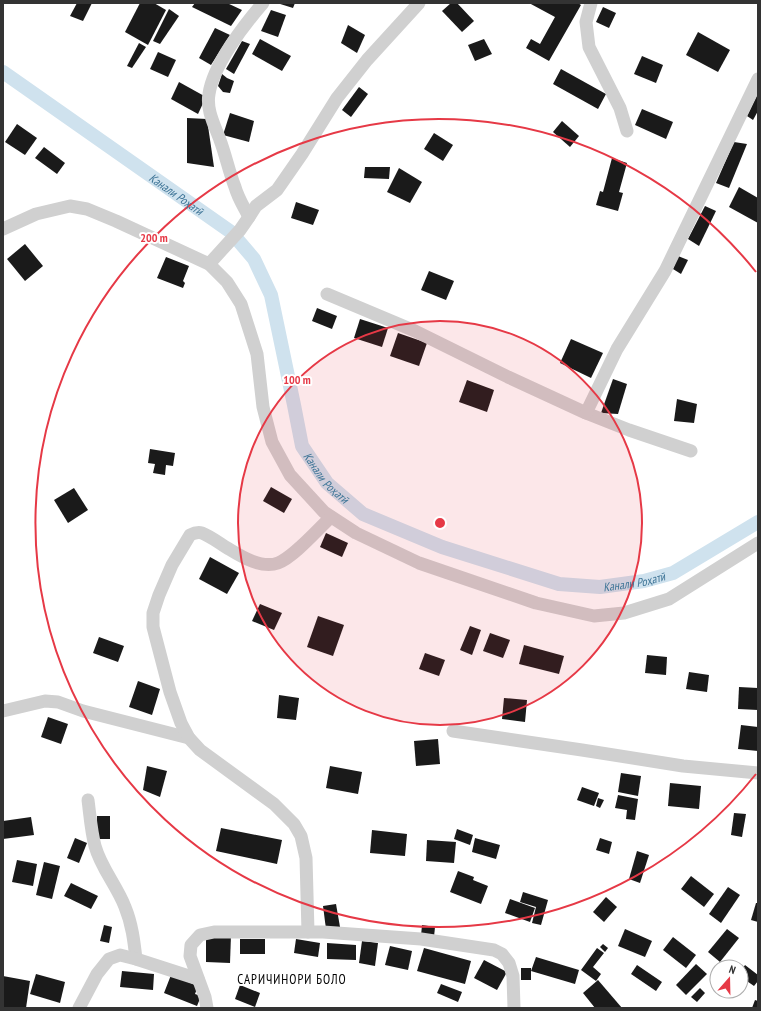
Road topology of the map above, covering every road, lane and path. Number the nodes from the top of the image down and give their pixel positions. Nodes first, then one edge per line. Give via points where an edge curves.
1 (263, 3) edge
2 (419, 3) edge
3 (591, 3) edge
4 (758, 79) edge
5 (627, 131) dead end
6 (249, 217) junction
7 (3, 229) edge
8 (209, 264) junction
9 (327, 294) dead end
10 (586, 413) junction
11 (691, 451) dead end
12 (331, 516) junction
13 (758, 543) edge
14 (3, 711) edge
15 (453, 731) dead end
16 (189, 738) junction
17 (758, 773) edge
18 (88, 800) dead end
19 (308, 932) junction
20 (136, 959) junction
21 (198, 978) junction
22 (79, 1008) edge
23 (207, 1008) edge
24 (514, 1008) edge

1 - 6 street via 241,29 224,56 211,81 208,95 210,111 235,188
2 - 6 street via 367,60 341,93 277,190 256,206
3 - 5 street via 586,22 589,46 620,108
4 - 10 street via 665,271 617,349
6 - 8 street
7 - 8 street via 36,214 70,206 87,209 116,221
8 - 12 street via 227,282 241,304 257,354 263,407 272,442 290,475 324,512
9 - 10 street via 415,331
10 - 11 street
12 - 13 street via 356,533 419,563 536,603 594,616 624,613 670,599
12 - 16 street via 294,552 279,563 268,565 252,561 201,533 190,535 172,565 153,613 153,627 170,692
14 - 16 street via 45,701 58,702 83,711
15 - 17 street via 683,766
16 - 19 street via 200,750 274,804 294,824 301,836 306,858
18 - 20 street via 95,846 125,907 133,933
19 - 21 street via 214,932 200,935 191,945 190,956
19 - 24 street via 421,939 494,950 502,954 509,964 513,976
20 - 21 street
20 - 22 street via 120,955 109,959 96,974
21 - 23 street

